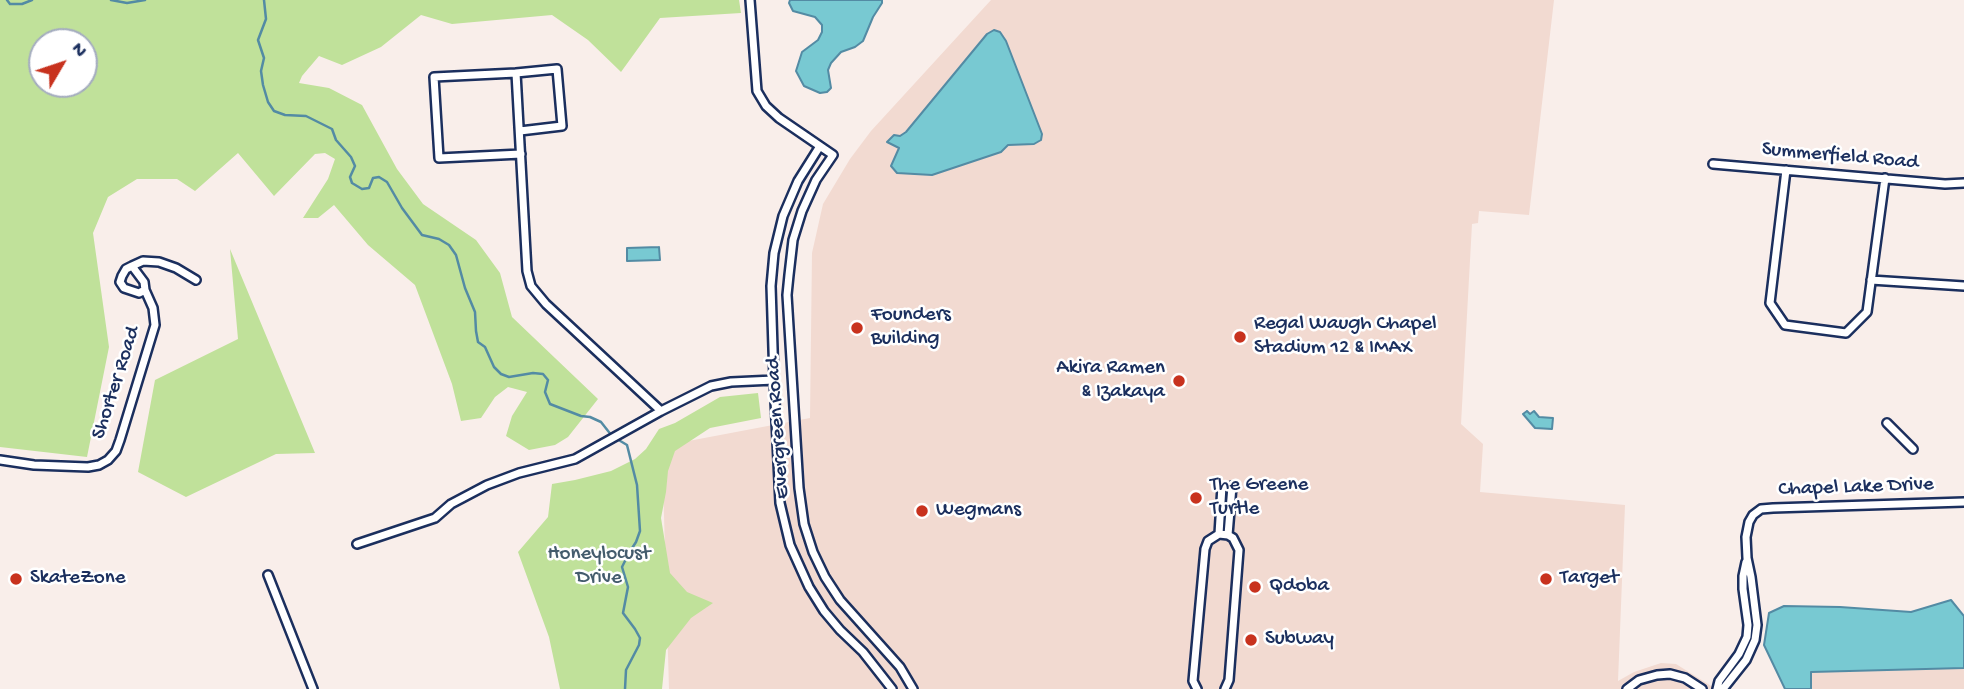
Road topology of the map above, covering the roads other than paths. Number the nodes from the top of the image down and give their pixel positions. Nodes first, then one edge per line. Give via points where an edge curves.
1 (750, 0) edge
2 (516, 72) junction
3 (520, 131) junction
4 (820, 146) junction
5 (521, 154) junction
6 (1713, 163) dead end
7 (1786, 170) junction
8 (1885, 178) junction
9 (1964, 183) edge
10 (132, 266) junction
11 (196, 280) dead end
12 (1871, 280) junction
13 (1964, 286) edge
14 (145, 290) junction
15 (774, 380) junction
16 (661, 411) junction
17 (1887, 423) dead end
18 (1913, 449) dead end
19 (0, 460) edge
20 (1222, 486) dead end
21 (1232, 486) dead end
22 (1964, 502) edge
23 (1219, 534) junction
24 (1228, 535) junction
25 (357, 544) dead end
26 (1747, 558) junction
27 (268, 575) dead end
28 (313, 689) edge
29 (892, 689) edge
30 (914, 689) edge
31 (1197, 689) edge
32 (1225, 689) edge
33 (1627, 689) edge
34 (1702, 689) edge
35 (1717, 689) edge
36 (1723, 689) edge

1 - 4 street, Evergreen Road via 757,91 779,118
2 - 3 street
2 - 3 street via 557,69 562,126
2 - 5 street via 435,77 438,145 439,158
3 - 5 street
4 - 15 street, Evergreen Road via 788,204 774,253
4 - 30 street, Evergreen Road via 833,155 802,211 793,240 788,295 802,512 825,577
5 - 16 street via 531,286
6 - 7 street, Summerfield Road
7 - 8 street, Summerfield Road
7 - 12 street via 1770,303 1785,325 1846,333 1867,312
8 - 9 street, Summerfield Road
8 - 12 street
10 - 11 street via 159,262
10 - 14 street, Shorter Road
10 - 14 street via 120,282 131,292
12 - 13 street
14 - 19 street, Shorter Road via 155,325 116,451 108,460 88,467
15 - 16 street via 711,386
15 - 29 street, Evergreen Road via 780,503 790,545 824,611
16 - 25 street via 575,459 487,485 435,518
17 - 18 street
20 - 23 street
21 - 24 street
22 - 26 street, Chapel Lake Drive via 1761,509 1749,522
23 - 24 street
23 - 31 street via 1205,549
24 - 32 street via 1239,550
26 - 35 street, Chapel Lake Drive via 1743,576 1747,637
26 - 36 street, Chapel Lake Drive via 1755,639 1746,660
27 - 28 street
33 - 34 street via 1639,680 1670,674

